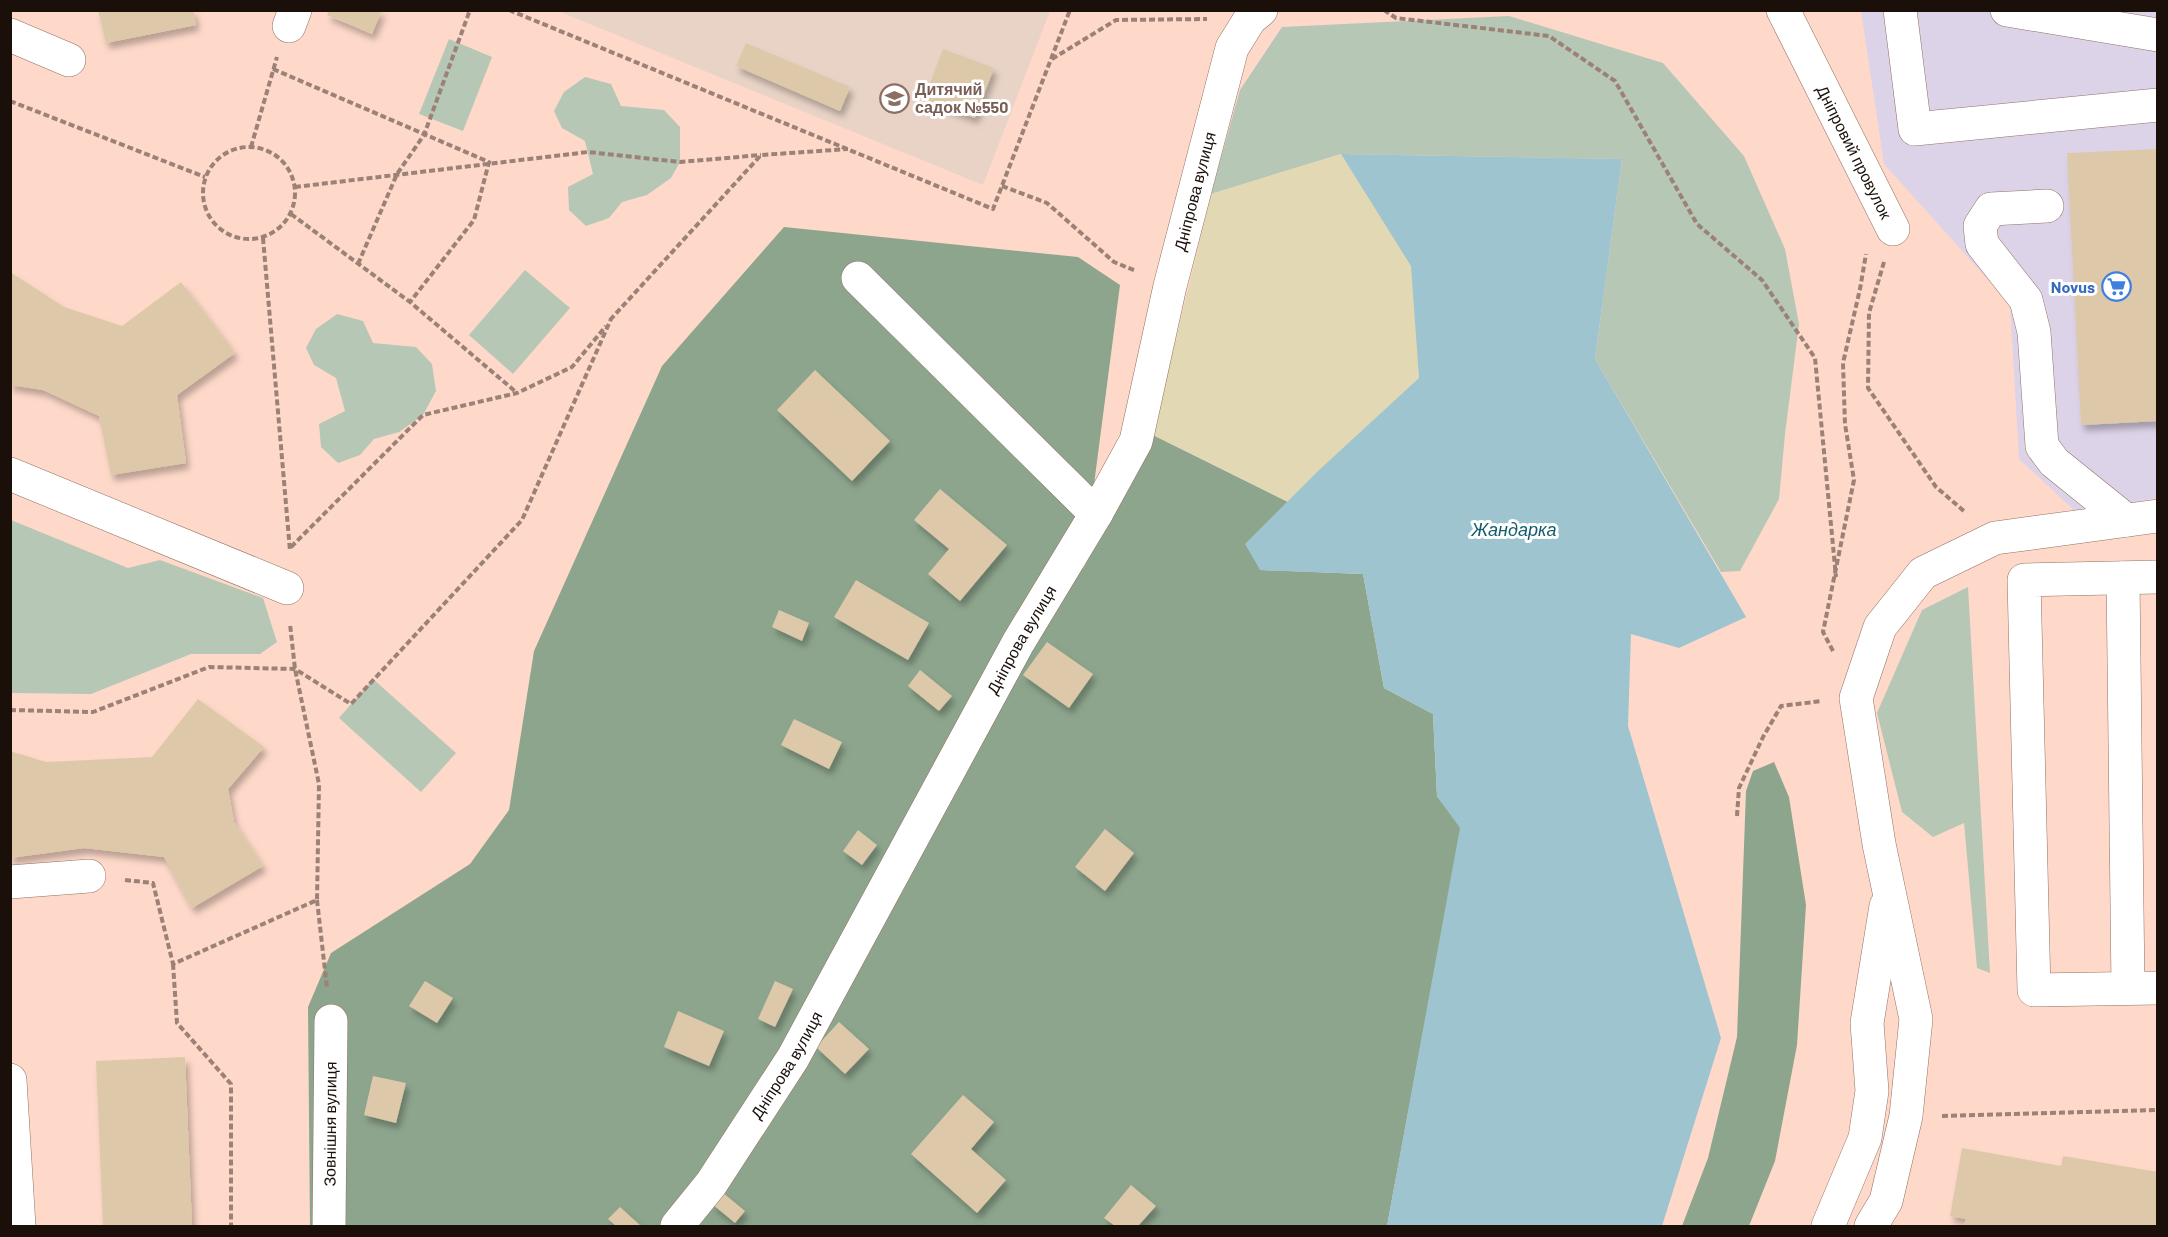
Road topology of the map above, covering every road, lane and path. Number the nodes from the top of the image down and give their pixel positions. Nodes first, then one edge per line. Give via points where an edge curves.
1 (470, 10) edge
2 (508, 10) edge
3 (1070, 10) edge
4 (1384, 10) edge
5 (1783, 10) edge
6 (1900, 10) edge
7 (2007, 10) edge
8 (1256, 15) edge
9 (292, 18) edge
10 (10, 35) edge
11 (2157, 35) edge
12 (69, 60) dead end
13 (1051, 60) junction
14 (273, 69) junction
15 (10, 101) edge
16 (2157, 105) edge
17 (424, 135) junction
18 (251, 147) junction
19 (849, 149) junction
20 (761, 155) junction
21 (489, 162) junction
22 (397, 174) junction
23 (205, 177) junction
24 (1002, 186) junction
25 (295, 187) junction
26 (2047, 206) dead end
27 (291, 214) junction
28 (1893, 229) joint
29 (263, 238) junction
30 (1867, 249) dead end
31 (1114, 262) dead end
32 (358, 264) junction
33 (858, 278) dead end
34 (410, 302) junction
35 (611, 319) junction
36 (517, 393) junction
37 (10, 474) edge
38 (1096, 514) junction
39 (2142, 518) edge
40 (1995, 538) junction
41 (290, 547) junction
42 (1836, 577) junction
43 (2157, 577) edge
44 (2123, 578) junction
45 (287, 588) junction
46 (295, 669) junction
47 (1856, 698) junction
48 (10, 710) edge
49 (1737, 816) dead end
50 (89, 876) dead end
51 (10, 882) edge
52 (153, 883) dead end
53 (1890, 890) junction
54 (317, 900) junction
55 (173, 964) junction
56 (2143, 988) edge
57 (331, 1021) joint
58 (10, 1080) edge
59 (2157, 1110) edge
60 (1931, 1116) dead end
61 (19, 1227) edge
62 (231, 1227) edge
63 (329, 1227) edge
64 (677, 1227) edge
65 (1828, 1227) edge
66 (1871, 1227) edge

1 - 17 path
2 - 19 path
3 - 13 path
4 - 42 path via 1396,18 1549,36 1615,81 1697,224 1762,280 1815,358
5 - 28 street, Дніпровий провулок
6 - 16 street via 1915,129
7 - 11 street
8 - 13 path via 1116,20
8 - 38 street, Дніпрова вулиця via 1232,48 1170,286 1136,441
9 - 14 path
10 - 12 street
13 - 24 path
14 - 17 path
14 - 18 path
15 - 23 path
17 - 21 path
17 - 22 path
18 - 23 path via 223,155
18 - 25 path via 280,159
19 - 20 path
19 - 24 path via 993,209
20 - 21 path via 680,162 588,152
20 - 35 path
21 - 22 path
21 - 34 path via 474,220
22 - 25 path
22 - 32 path
23 - 29 path via 204,207 211,220 234,237
24 - 31 path via 1047,203
25 - 27 path
26 - 39 street via 1991,209 1980,226 1983,244 2026,300 2034,332 2042,446 2054,462
27 - 29 path via 284,224
27 - 32 path
28 - 40 path, Дніпровий провулок via 1869,313 1868,388 1936,487
29 - 41 path
30 - 42 path via 1843,363 1845,424 1854,480
32 - 34 path
33 - 38 street
34 - 36 path
35 - 36 path via 572,367
35 - 46 path via 522,520 351,704
36 - 41 path via 423,415
37 - 45 street
38 - 64 street, Дніпрова вулиця via 1018,643 793,1058 711,1184
39 - 40 street
40 - 47 street via 1923,573 1880,627
41 - 45 path
42 - 47 path via 1823,632
43 - 44 street
44 - 56 street
44 - 56 street via 2024,580 2034,990
45 - 46 path
46 - 48 path via 209,667 93,712
46 - 54 path via 319,784
47 - 49 path via 1782,706 1739,788
47 - 53 street
50 - 51 street
52 - 55 path
53 - 65 street via 1867,1023 1872,1091 1865,1138
53 - 66 street via 1916,1019 1906,1116 1886,1201
54 - 55 path
54 - 57 path
55 - 62 path via 177,1023 231,1084
57 - 63 street, Зовнішня вулиця
58 - 61 street
59 - 60 path

